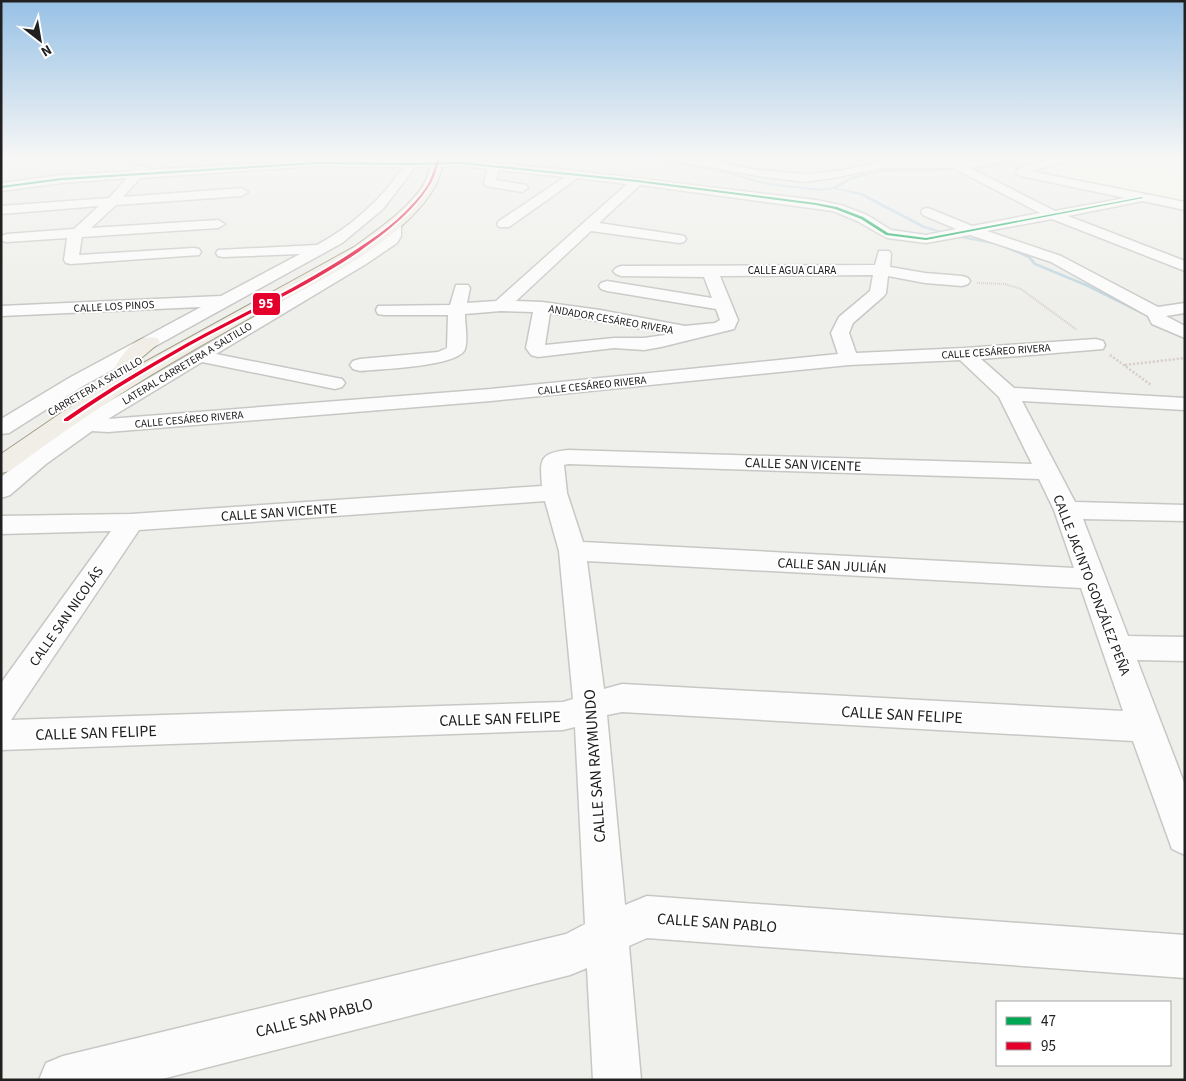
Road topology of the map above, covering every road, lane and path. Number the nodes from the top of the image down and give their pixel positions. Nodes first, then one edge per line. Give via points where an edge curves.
1 (20, 208) edge
2 (105, 208) edge
3 (230, 208) edge
4 (378, 208) edge
5 (395, 208) edge
6 (409, 208) edge
7 (525, 208) edge
8 (607, 208) edge
9 (837, 208) edge
10 (1042, 208) edge
11 (1084, 208) edge
12 (1, 210) edge
13 (928, 212) dead end
14 (1053, 214) junction
15 (224, 216) junction
16 (394, 224) junction
17 (504, 224) dead end
18 (588, 226) junction
19 (972, 231) junction
20 (78, 233) junction
21 (887, 234) junction
22 (7, 238) dead end
23 (679, 239) dead end
24 (323, 248) junction
25 (223, 253) dead end
26 (1183, 265) edge
27 (881, 270) junction
28 (621, 271) dead end
29 (714, 272) junction
30 (962, 281) dead end
31 (522, 286) junction
32 (607, 286) dead end
33 (462, 288) dead end
34 (541, 298) junction
35 (226, 300) junction
36 (724, 305) junction
37 (501, 306) junction
38 (1185, 308) edge
39 (457, 309) junction
40 (384, 310) dead end
41 (1, 311) edge
42 (1156, 313) junction
43 (718, 328) junction
44 (1185, 333) edge
45 (150, 342) junction
46 (1096, 345) dead end
47 (965, 354) junction
48 (198, 356) junction
49 (1185, 358) edge
50 (849, 359) junction
51 (360, 365) dead end
52 (1124, 365) dead end
53 (125, 368) junction
54 (335, 383) dead end
55 (1008, 394) junction
56 (1185, 404) edge
57 (88, 424) junction
58 (2, 438) edge
59 (1, 466) edge
60 (1047, 472) junction
61 (557, 476) junction
62 (1, 490) edge
63 (1067, 510) junction
64 (1185, 512) edge
65 (131, 522) junction
66 (1, 525) edge
67 (572, 551) junction
68 (1092, 579) junction
69 (1117, 648) junction
70 (1185, 649) edge
71 (590, 708) junction
72 (1, 709) edge
73 (1146, 727) junction
74 (1, 735) edge
75 (1185, 836) edge
76 (606, 934) junction
77 (1185, 956) edge
78 (63, 1080) edge
79 (617, 1080) edge

1 - 12 street
2 - 20 street
3 - 15 street
4 - 24 street
5 - 53 main road, CARRETERA A SALTILLO via 362,237 323,262
6 - 16 main road, CARRETERA A SALTILLO
7 - 17 street
8 - 18 street
9 - 21 street via 862,218
10 - 14 street
11 - 14 street
13 - 19 street
14 - 19 street
14 - 26 street
15 - 20 street
15 - 20 street via 197,250 72,261 73,242
16 - 48 street, LATERAL CARRETERA A SALTILLO via 392,240 362,261
16 - 59 main road, CARRETERA A SALTILLO via 337,264 99,398
18 - 23 street
18 - 31 street
19 - 21 street via 926,239
19 - 42 street via 1056,259
20 - 22 street
21 - 27 street
24 - 25 street
24 - 35 street
27 - 29 street, CALLE AGUA CLARA
27 - 30 street, CALLE AGUA CLARA
27 - 50 street via 878,293 845,320 840,334
28 - 29 street, CALLE AGUA CLARA
29 - 36 street via 712,276
31 - 34 street
31 - 37 street
32 - 36 street
33 - 39 street
34 - 37 street, ANDADOR CESÁREO RIVERA
34 - 43 street, ANDADOR CESÁREO RIVERA via 685,331
34 - 43 street via 535,348 538,352 614,343 662,342
35 - 41 street, CALLE LOS PINOS
35 - 45 street
36 - 43 street via 728,325
37 - 39 street, ANDADOR CESÁREO RIVERA
38 - 42 street
39 - 40 street, ANDADOR CESÁREO RIVERA
39 - 51 street via 456,349 452,353 441,357
42 - 44 street via 1158,320
45 - 53 main road via 130,357
45 - 58 street via 76,382
46 - 47 street, CALLE CESÁREO RIVERA
47 - 50 street, CALLE CESÁREO RIVERA
47 - 55 street, CALLE JACINTO GONZÁLEZ PEÑA
48 - 54 street
48 - 57 street, LATERAL CARRETERA A SALTILLO
49 - 52 path
50 - 57 street, CALLE CESÁREO RIVERA via 491,395 108,426
53 - 58 main road, CARRETERA A SALTILLO
55 - 56 street
55 - 60 street, CALLE JACINTO GONZÁLEZ PEÑA
57 - 62 street, LATERAL CARRETERA A SALTILLO
60 - 61 street, CALLE SAN VICENTE via 578,457
60 - 63 street, CALLE JACINTO GONZÁLEZ PEÑA
61 - 65 street, CALLE SAN VICENTE
61 - 67 street, CALLE SAN RAYMUNDO
63 - 64 street
63 - 68 street, CALLE JACINTO GONZÁLEZ PEÑA
65 - 66 street, CALLE SAN VICENTE
65 - 72 street, CALLE SAN NICOLÁS
67 - 68 street, CALLE SAN JULIÁN
67 - 71 street, CALLE SAN RAYMUNDO
68 - 69 street, CALLE JACINTO GONZÁLEZ PEÑA
69 - 70 street
69 - 73 street, CALLE JACINTO GONZÁLEZ PEÑA
71 - 73 street, CALLE SAN FELIPE via 622,698
71 - 74 street, CALLE SAN FELIPE via 563,716
71 - 76 street, CALLE SAN RAYMUNDO
73 - 75 street, CALLE JACINTO GONZÁLEZ PEÑA
76 - 77 street, CALLE SAN PABLO via 648,917
76 - 78 street, CALLE SAN PABLO via 570,954
76 - 79 street, CALLE SAN RAYMUNDO

